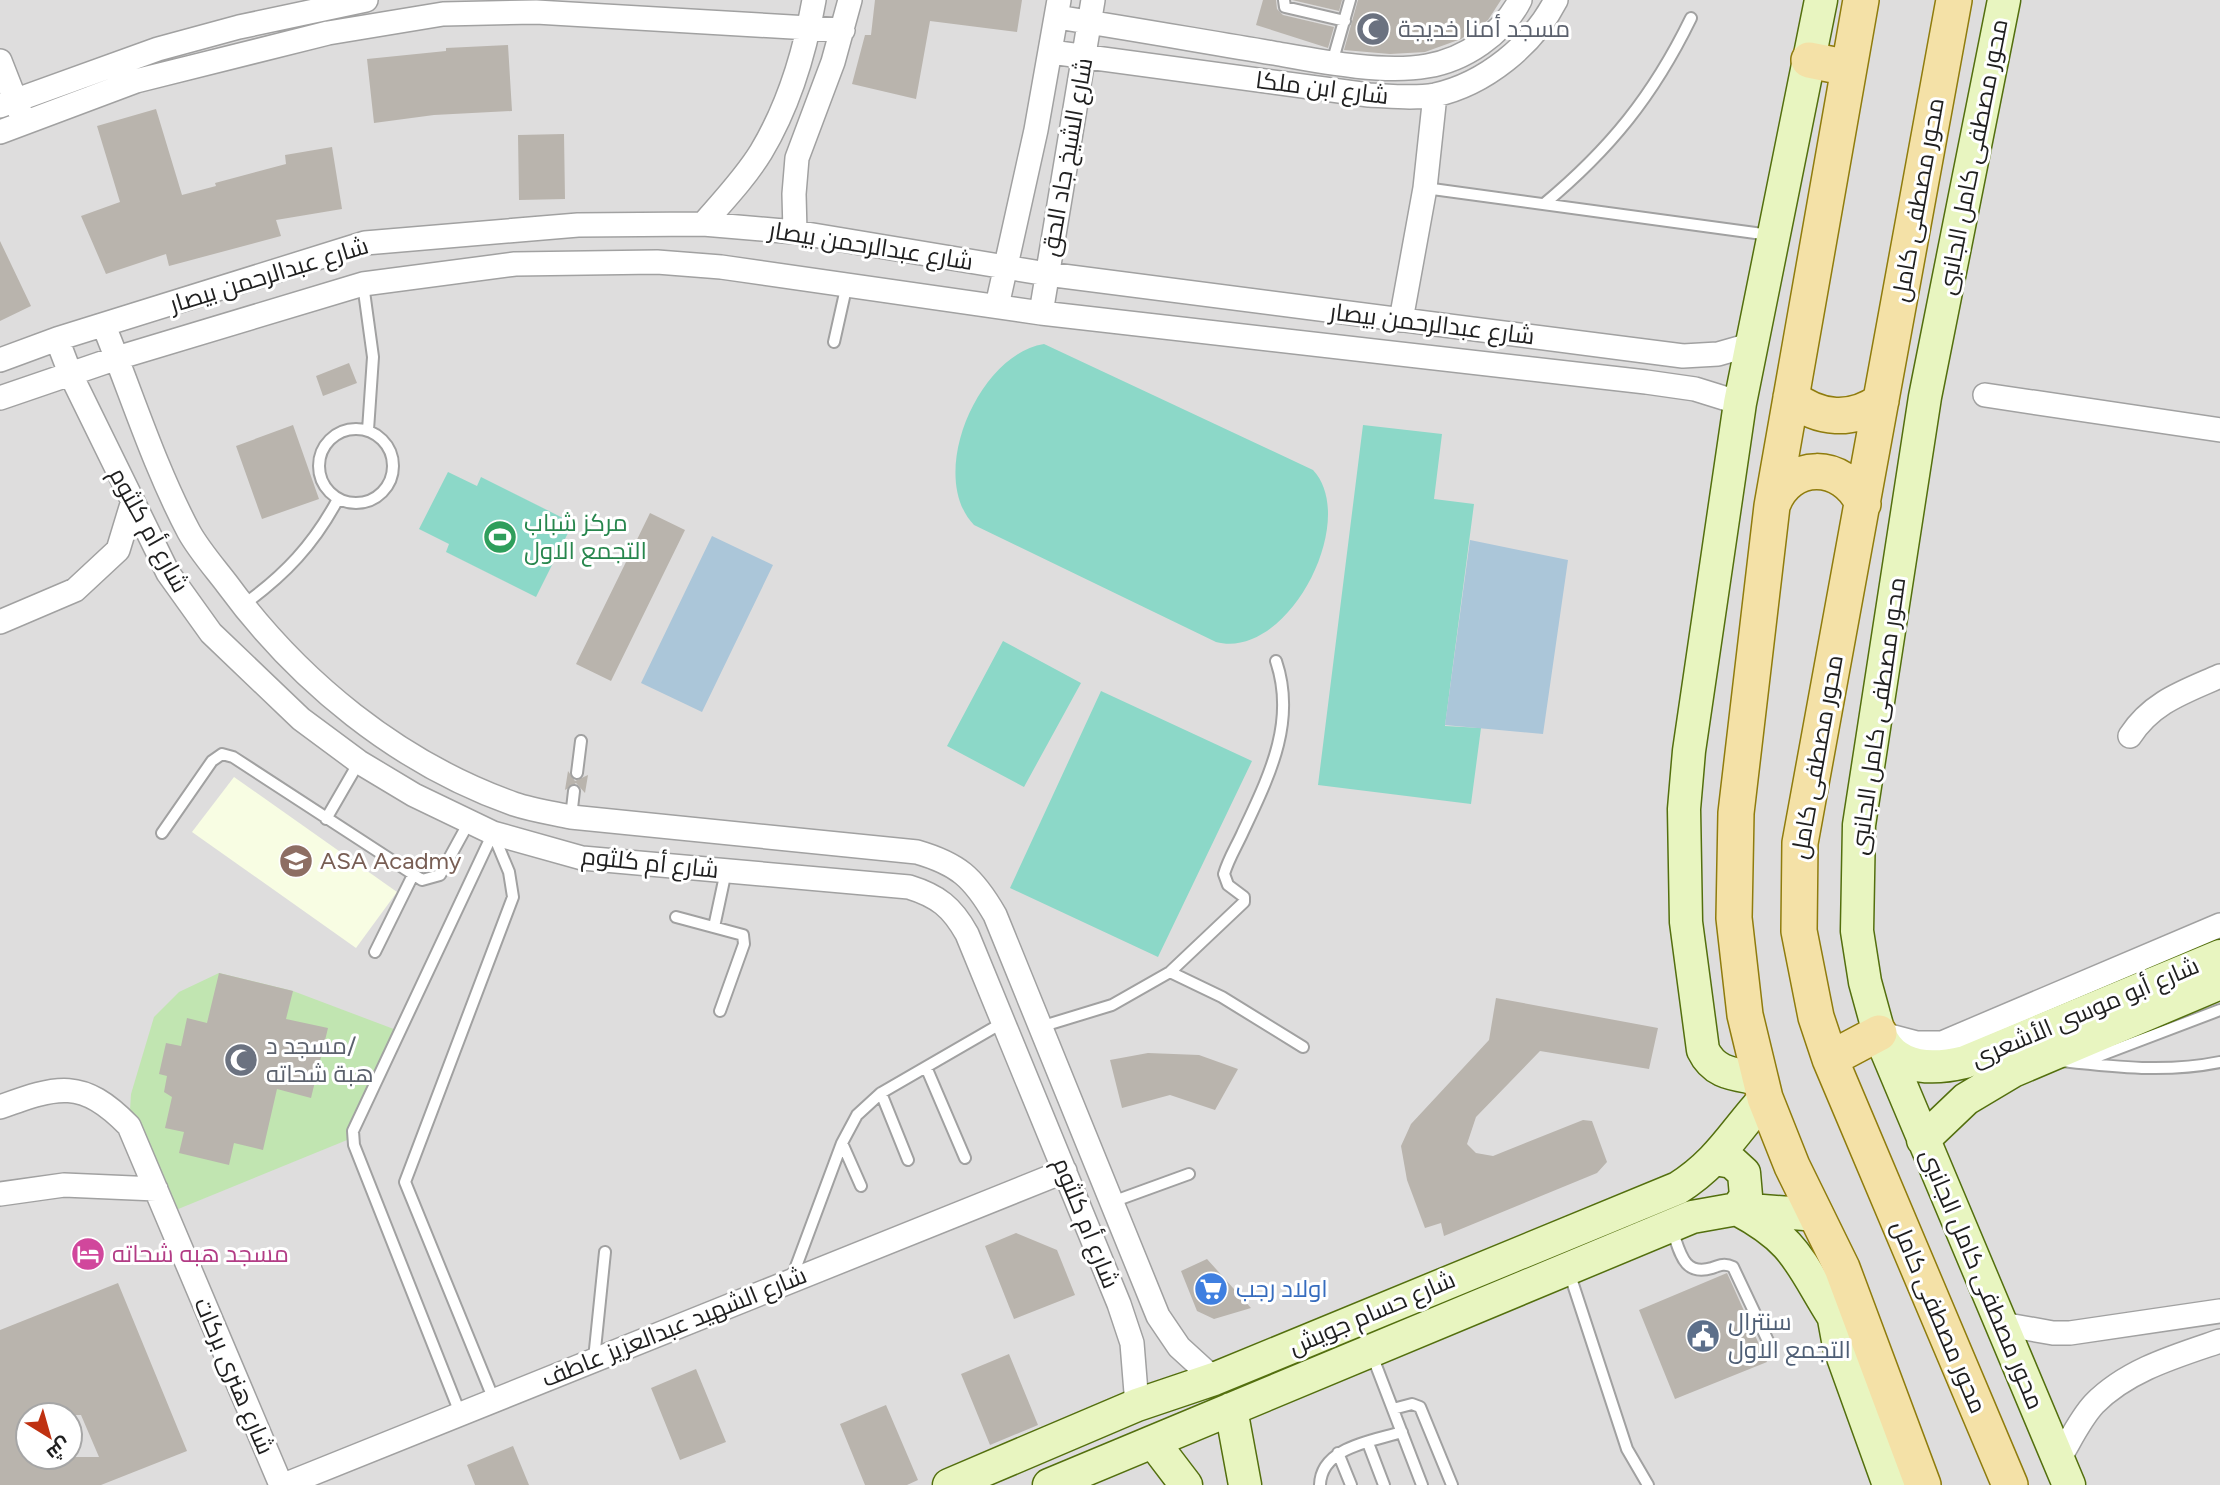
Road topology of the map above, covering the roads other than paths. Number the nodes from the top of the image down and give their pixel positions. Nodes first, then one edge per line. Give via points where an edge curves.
1 (366, 0) edge
2 (814, 0) edge
3 (850, 0) edge
4 (1284, 0) edge
5 (1350, 0) edge
6 (1520, 0) edge
7 (1556, 0) edge
8 (1821, 0) edge
9 (1861, 0) edge
10 (1954, 0) edge
11 (2004, 0) edge
12 (473, 6) edge
13 (443, 7) edge
14 (1057, 9) edge
15 (1091, 11) edge
16 (1690, 18) dead end
17 (1345, 21) junction
18 (809, 28) junction
19 (843, 30) junction
20 (1051, 52) junction
21 (1086, 57) junction
22 (1809, 60) junction
23 (0, 61) edge
24 (1332, 63) junction
25 (1370, 66) junction
26 (1849, 68) junction
27 (1369, 95) junction
28 (1435, 95) junction
29 (7, 102) edge
30 (23, 122) junction
31 (0, 132) edge
32 (1426, 188) junction
33 (1544, 204) junction
34 (704, 224) junction
35 (796, 232) junction
36 (1774, 236) junction
37 (1004, 267) junction
38 (1046, 274) junction
39 (363, 284) junction
40 (847, 284) junction
41 (997, 306) junction
42 (1041, 313) junction
43 (1401, 320) junction
44 (104, 326) junction
45 (58, 339) junction
46 (834, 342) dead end
47 (1753, 344) junction
48 (117, 358) junction
49 (0, 360) edge
50 (70, 373) junction
51 (1985, 395) dead end
52 (1791, 397) junction
53 (0, 398) edge
54 (1881, 401) junction
55 (1740, 403) junction
56 (2220, 429) edge
57 (368, 430) junction
58 (338, 499) junction
59 (132, 504) junction
60 (1863, 504) junction
61 (1772, 506) junction
62 (243, 605) junction
63 (0, 622) edge
64 (1276, 661) dead end
65 (2220, 676) edge
66 (2130, 736) dead end
67 (581, 741) dead end
68 (359, 762) junction
69 (577, 773) dead end
70 (574, 791) dead end
71 (571, 817) junction
72 (326, 819) junction
73 (469, 822) junction
74 (162, 833) dead end
75 (493, 833) junction
76 (726, 871) junction
77 (413, 875) junction
78 (676, 917) dead end
79 (2220, 925) edge
80 (714, 927) junction
81 (375, 952) dead end
82 (2220, 956) edge
83 (1170, 972) junction
84 (2220, 983) edge
85 (2220, 1010) edge
86 (720, 1011) dead end
87 (1041, 1027) junction
88 (1005, 1032) junction
89 (1879, 1033) junction
90 (1303, 1047) dead end
91 (1830, 1059) junction
92 (2040, 1059) junction
93 (2220, 1062) edge
94 (2080, 1063) junction
95 (926, 1067) junction
96 (1762, 1089) junction
97 (881, 1093) junction
98 (0, 1107) edge
99 (1923, 1140) junction
100 (842, 1143) junction
101 (965, 1158) dead end
102 (1716, 1159) junction
103 (908, 1160) dead end
104 (1065, 1171) junction
105 (1189, 1174) dead end
106 (861, 1186) dead end
107 (156, 1189) junction
108 (0, 1194) edge
109 (1112, 1202) junction
110 (1737, 1209) junction
111 (1817, 1215) junction
112 (1671, 1226) junction
113 (605, 1252) dead end
114 (1842, 1268) junction
115 (1568, 1269) junction
116 (1474, 1271) junction
117 (791, 1280) junction
118 (1489, 1303) junction
119 (2220, 1311) edge
120 (1833, 1316) junction
121 (2002, 1324) junction
122 (1768, 1341) dead end
123 (2220, 1341) edge
124 (1371, 1353) junction
125 (594, 1359) junction
126 (1213, 1379) junction
127 (494, 1400) junction
128 (1137, 1405) junction
129 (1231, 1409) junction
130 (1393, 1409) junction
131 (460, 1413) junction
132 (1402, 1432) junction
133 (1154, 1443) junction
134 (1368, 1443) junction
135 (1338, 1453) junction
136 (2064, 1472) edge
137 (283, 1485) edge
138 (949, 1485) edge
139 (1049, 1485) edge
140 (1186, 1485) edge
141 (1245, 1485) edge
142 (1320, 1485) edge
143 (1351, 1485) edge
144 (1384, 1485) edge
145 (1422, 1485) edge
146 (1452, 1485) edge
147 (1648, 1485) edge
148 (1889, 1485) edge
149 (1923, 1485) edge
150 (2010, 1485) edge

1 - 29 street via 158,49
2 - 18 street
3 - 19 street
4 - 17 lane via 1285,7
5 - 17 lane
6 - 25 street, شارع ابن ملكا via 1484,42 1457,58 1426,67
7 - 28 street, شارع ابن ملكا via 1540,28 1506,61
8 - 22 street
9 - 26 main road
10 - 54 main road, محور مصطفى كامل
11 - 89 street, محور مصطفى كامل الجانبى via 1925,397 1859,825 1857,931
12 - 13 street
12 - 18 street
13 - 30 street via 136,81
14 - 15 street, شارع ابن ملكا
14 - 20 street, شارع الشيخ جاد الحق
15 - 21 street, شارع الشيخ جاد الحق
15 - 24 street, شارع ابن ملكا
16 - 33 lane via 1670,61 1614,139
17 - 24 lane
18 - 19 street
18 - 34 street via 777,122 761,153
19 - 35 street via 797,158
20 - 21 street, شارع ابن ملكا
20 - 37 street, شارع الشيخ جاد الحق
21 - 27 street, شارع ابن ملكا
21 - 38 street, شارع الشيخ جاد الحق
22 - 26 main road
22 - 36 street
23 - 29 street
24 - 25 street, شارع ابن ملكا
25 - 27 street
26 - 52 main road
27 - 28 street, شارع ابن ملكا
28 - 32 street
29 - 30 street
30 - 31 street
32 - 33 lane
32 - 43 street
33 - 36 lane
34 - 35 street, شارع عبدالرحمن بيصار
34 - 44 street, شارع عبدالرحمن بيصار via 578,225 365,243
35 - 37 street, شارع عبدالرحمن بيصار
36 - 47 street
37 - 38 street, شارع عبدالرحمن بيصار
37 - 41 street, شارع الشيخ جاد الحق
38 - 42 street, شارع الشيخ جاد الحق
38 - 43 street, شارع عبدالرحمن بيصار
39 - 40 street, شارع عبدالرحمن بيصار via 515,264 657,262
39 - 48 street, شارع عبدالرحمن بيصار
39 - 57 lane via 373,357
40 - 41 street, شارع عبدالرحمن بيصار
40 - 46 lane
41 - 42 street, شارع عبدالرحمن بيصار
42 - 55 street, شارع عبدالرحمن بيصار via 1646,382 1695,389
43 - 47 street, شارع عبدالرحمن بيصار via 1684,356 1711,355
44 - 45 street, شارع عبدالرحمن بيصار
44 - 48 street, شارع أم كلثوم
45 - 49 street, شارع عبدالرحمن بيصار
45 - 50 street, شارع أم كلثوم
47 - 55 street
48 - 50 street, شارع عبدالرحمن بيصار
48 - 62 street, شارع أم كلثوم via 166,485 191,535
50 - 53 street, شارع عبدالرحمن بيصار
50 - 59 street, شارع أم كلثوم
51 - 56 street
52 - 54 main road via 1811,411 1835,417 1860,413
52 - 61 main road
54 - 60 main road, محور مصطفى كامل
55 - 96 street via 1689,751 1684,869 1686,922 1703,1051 1722,1072
57 - 58 lane via 338,433 324,447 320,477
57 - 58 lane via 390,450 390,481 369,502
58 - 62 lane via 321,531 298,559
59 - 63 street via 118,550 75,590
59 - 68 street, شارع أم كلثوم via 168,573 211,633 300,719
60 - 61 main road via 1841,476 1819,470 1789,480
60 - 91 main road, محور مصطفى كامل via 1799,854 1799,931 1805,975
61 - 96 main road via 1734,868 1740,984
62 - 71 street, شارع أم كلثوم via 294,665 379,733 514,804
64 - 83 lane via 1283,682 1283,725 1258,799 1224,874 1244,902
65 - 66 street via 2157,704
67 - 69 lane
68 - 72 lane
68 - 73 street, شارع أم كلثوم
70 - 71 lane
71 - 87 street, شارع أم كلثوم via 917,852 947,861 974,884 995,915
72 - 74 lane via 222,754 212,761
72 - 77 lane
73 - 75 street, شارع أم كلثوم
73 - 77 lane via 440,875 422,880
75 - 76 street, شارع أم كلثوم via 582,858
75 - 127 lane via 513,897 405,1182
75 - 131 lane via 353,1131 354,1145
76 - 80 lane
76 - 88 street, شارع أم كلثوم via 909,887 931,894 958,918
77 - 81 lane
78 - 80 lane
79 - 89 street via 1942,1043 1917,1043
80 - 86 lane via 745,939
82 - 89 street, شارع أبو موسى الأشعرى via 1965,1062 1946,1066 1908,1063 1892,1053
83 - 87 lane via 1112,1004
83 - 90 lane via 1222,997
84 - 92 street, شارع أبو موسى الأشعرى
85 - 94 lane
87 - 88 street
87 - 109 street, شارع أم كلثوم
88 - 95 lane
88 - 104 street, شارع أم كلثوم
89 - 91 main road
89 - 99 street, محور مصطفى كامل الجانبى
91 - 150 main road, محور مصطفى كامل
92 - 94 lane
92 - 99 street, شارع أبو موسى الأشعرى via 1966,1099
93 - 94 lane via 2147,1070
95 - 97 lane
95 - 101 lane
96 - 102 street, شارع حسام جويش
96 - 111 main road
97 - 100 lane via 857,1115
97 - 103 lane
98 - 107 street, شارع هنرى بركات via 44,1091 76,1090 106,1102 129,1125
99 - 121 street, محور مصطفى كامل الجانبى
100 - 106 lane
100 - 117 lane
102 - 110 street via 1738,1167 1747,1181 1746,1196
102 - 116 street, شارع حسام جويش via 1678,1188
104 - 117 street, شارع الشهيد عبدالعزيز عاطف
104 - 128 street, شارع أم كلثوم via 1132,1343
105 - 109 lane
107 - 108 street via 64,1185
107 - 137 street, شارع هنرى بركات
109 - 126 street, شارع أم كلثوم via 1157,1316 1179,1347
110 - 111 street, شارع حسام جويش
110 - 112 street, شارع حسام جويش via 1692,1216
110 - 120 street via 1785,1240
111 - 114 main road
112 - 115 street, شارع حسام جويش
112 - 122 lane via 1693,1270 1723,1264 1733,1267
113 - 125 lane
114 - 120 street
114 - 149 main road
115 - 118 street, شارع حسام جويش
115 - 147 lane via 1628,1450
116 - 118 street
116 - 126 street, شارع حسام جويش
117 - 125 street, شارع الشهيد عبدالعزيز عاطف
118 - 124 street, شارع حسام جويش
119 - 121 street via 2070,1333
120 - 148 street via 1850,1382
121 - 136 street, محور مصطفى كامل الجانبى
123 - 136 street via 2117,1384 2093,1406
124 - 129 street, شارع حسام جويش
124 - 130 lane
125 - 127 street, شارع الشهيد عبدالعزيز عاطف
126 - 128 street, شارع حسام جويش
127 - 131 street, شارع الشهيد عبدالعزيز عاطف
128 - 138 street, شارع حسام جويش
129 - 133 street, شارع حسام جويش
129 - 141 street
130 - 132 lane
130 - 146 lane via 1412,1404 1420,1407
131 - 137 street, شارع الشهيد عبدالعزيز عاطف
132 - 134 lane
132 - 145 lane
133 - 139 street, شارع حسام جويش
133 - 140 street
134 - 135 lane
134 - 144 lane
135 - 142 lane via 1327,1463
135 - 143 lane

